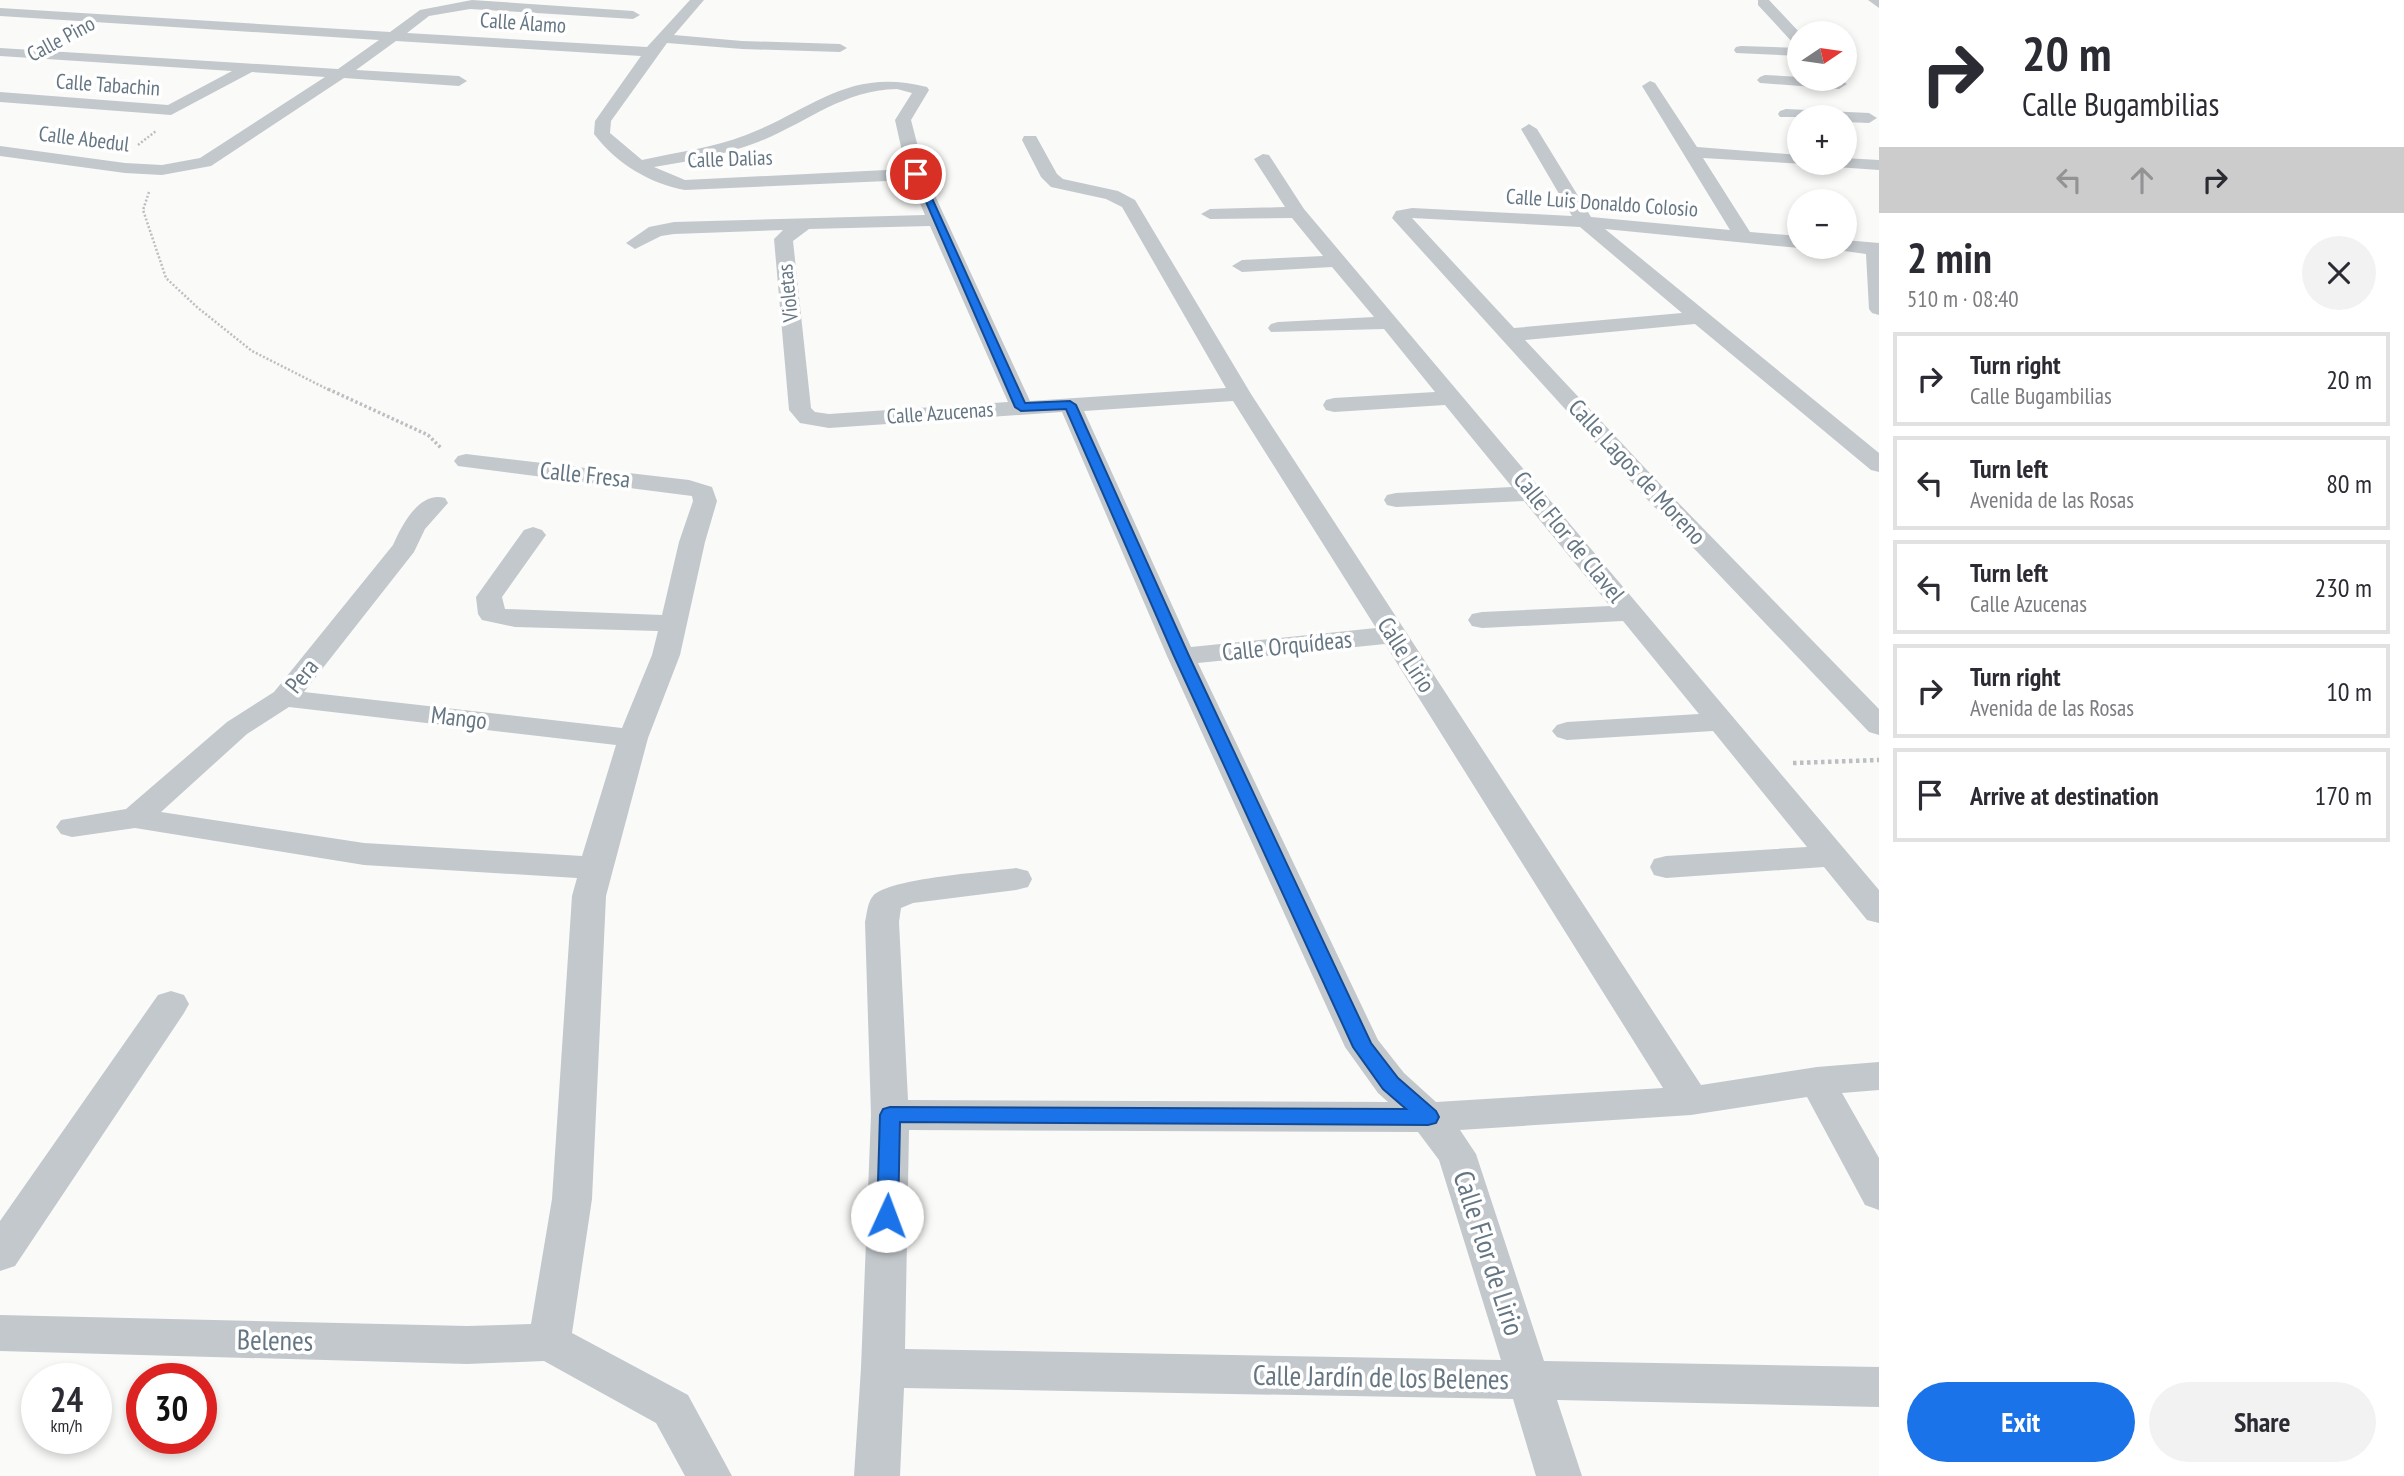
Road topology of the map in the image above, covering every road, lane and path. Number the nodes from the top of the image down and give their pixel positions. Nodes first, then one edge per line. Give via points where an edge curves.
1 (494, 0) edge
2 (697, 0) edge
3 (1875, 0) edge
4 (1763, 2) dead end
5 (1879, 4) edge
6 (471, 5) junction
7 (166, 7) dead end
8 (0, 12) edge
9 (633, 15) dead end
10 (141, 20) junction
11 (1787, 28) edge
12 (119, 32) dead end
13 (395, 35) junction
14 (664, 38) junction
15 (96, 44) dead end
16 (841, 48) dead end
17 (1741, 50) dead end
18 (0, 52) edge
19 (651, 52) junction
20 (1787, 52) edge
21 (73, 56) junction
22 (49, 69) dead end
23 (247, 69) junction
24 (343, 72) junction
25 (1765, 80) dead end
26 (459, 81) dead end
27 (24, 82) dead end
28 (1787, 83) edge
29 (1650, 86) dead end
30 (1845, 91) edge
31 (0, 96) edge
32 (171, 110) junction
33 (1786, 114) dead end
34 (1874, 123) edge
35 (1529, 129) dead end
36 (1030, 140) dead end
37 (0, 151) edge
38 (1693, 152) junction
39 (1264, 159) dead end
40 (1787, 159) edge
41 (1857, 164) edge
42 (641, 165) junction
43 (1879, 165) edge
44 (125, 168) junction
45 (162, 170) junction
46 (916, 174) junction
47 (1297, 212) junction
48 (1210, 214) dead end
49 (1402, 215) joint
50 (936, 220) junction
51 (1585, 222) junction
52 (803, 225) junction
53 (1744, 237) junction
54 (1787, 241) edge
55 (635, 243) dead end
56 (1857, 247) edge
57 (1877, 248) edge
58 (1338, 261) junction
59 (1242, 266) dead end
60 (1879, 309) edge
61 (1700, 317) junction
62 (1389, 323) junction
63 (1278, 328) dead end
64 (1510, 335) junction
65 (1240, 394) junction
66 (1452, 398) junction
67 (1070, 405) junction
68 (1334, 405) dead end
69 (1021, 407) junction
70 (808, 418) joint
71 (466, 461) joint
72 (1879, 465) edge
73 (1533, 493) junction
74 (1396, 500) dead end
75 (436, 503) dead end
76 (533, 535) dead end
77 (1630, 612) junction
78 (1482, 620) dead end
79 (674, 623) junction
80 (1393, 635) junction
81 (1181, 656) junction
82 (284, 698) junction
83 (1721, 722) junction
84 (1879, 726) edge
85 (1567, 731) dead end
86 (633, 738) junction
87 (1879, 760) edge
88 (1758, 764) junction
89 (135, 818) junction
90 (72, 827) dead end
91 (1831, 856) junction
92 (595, 867) junction
93 (1665, 867) dead end
94 (1016, 879) dead end
95 (1879, 912) edge
96 (171, 1004) dead end
97 (1879, 1076) edge
98 (1817, 1081) junction
99 (1691, 1101) junction
100 (890, 1115) junction
101 (1428, 1117) junction
102 (1879, 1194) edge
103 (0, 1254) edge
104 (0, 1333) edge
105 (549, 1342) junction
106 (883, 1368) junction
107 (1529, 1380) junction
108 (1879, 1388) edge
109 (709, 1476) edge
110 (877, 1476) edge
111 (1559, 1476) edge

1 - 6 street
2 - 14 street, Calle Dalias
3 - 5 street
4 - 11 street
6 - 9 street
6 - 13 street, Calle Abedul via 425,13
7 - 10 street, Calle Pino
8 - 10 street, Calle Álamo
10 - 12 street, Calle Pino
10 - 13 street, Calle Álamo
13 - 19 street, Calle Álamo
13 - 24 street, Calle Abedul
14 - 16 street
14 - 19 street, Calle Dalias
15 - 21 street, Calle Pino
17 - 20 street
18 - 21 street
19 - 42 street, Calle Dalias via 603,121 602,134
21 - 22 street, Calle Pino
21 - 23 street
23 - 24 street
23 - 32 street
24 - 26 street
24 - 45 street, Calle Abedul via 205,162
25 - 28 street
27 - 31 street, Calle Pino
29 - 38 street
30 - 34 street
31 - 32 street, Calle Tabachin
32 - 44 path via 137,146
33 - 34 street
35 - 51 street
36 - 65 street, Calle Lirio via 1057,183 1112,195 1129,204
37 - 44 street, Calle Abedul
38 - 40 street
38 - 53 street
39 - 47 street, Calle Flor de Clavel
41 - 43 street
42 - 46 street, Calle Dalias via 661,180 685,185
42 - 46 street via 748,141 864,84 888,82 920,90 903,120
44 - 45 street, Calle Abedul
45 - 71 path via 143,210 166,278 174,286 253,351 428,435 443,450
46 - 50 street
47 - 48 street
47 - 58 street, Calle Flor de Clavel
49 - 51 street, Calle Luis Donaldo Colosio
49 - 64 street, Calle Lagos de Moreno
50 - 52 street
50 - 69 street
51 - 53 street, Calle Luis Donaldo Colosio
51 - 61 street
52 - 55 street via 674,228 656,231
52 - 70 street, Violetas via 783,239 800,410
53 - 54 street, Calle Luis Donaldo Colosio
56 - 57 street
57 - 60 street
58 - 59 street
58 - 62 street, Calle Flor de Clavel
61 - 64 street
61 - 72 street
62 - 63 street
62 - 66 street, Calle Flor de Clavel
64 - 84 street, Calle Lagos de Moreno
65 - 67 street, Calle Azucenas
65 - 80 street, Calle Lirio
66 - 68 street
66 - 73 street, Calle Flor de Clavel
67 - 69 street, Calle Azucenas
67 - 81 street, Calle Flor de Lirio
69 - 70 street, Calle Azucenas via 829,421
71 - 79 street, Calle Fresa via 703,492 705,501
73 - 74 street
73 - 77 street, Calle Flor de Clavel
75 - 82 street, Pera
76 - 79 street via 489,597 492,614 515,619
77 - 78 street
77 - 83 street, Calle Flor de Clavel
79 - 86 street
80 - 81 street, Calle Orquídeas
80 - 99 street, Calle Lirio
81 - 101 street, Calle Flor de Lirio via 1363,1047 1391,1083
82 - 86 street, Mango
82 - 89 street, Pera via 237,728
83 - 85 street
83 - 88 street, Calle Flor de Clavel
86 - 92 street
87 - 88 path
88 - 91 street, Calle Flor de Clavel
89 - 90 street
89 - 92 street via 364,854
91 - 93 street
91 - 95 street, Calle Flor de Clavel
92 - 105 street via 589,896 572,1199
94 - 100 street via 907,893 886,902 882,922
96 - 103 street
97 - 98 street
98 - 99 street
98 - 102 street
99 - 101 street
100 - 101 street
100 - 106 street
101 - 107 street, Calle Flor de Lirio via 1457,1154
104 - 105 street, Belenes via 467,1345
105 - 109 street via 672,1409
106 - 107 street, Calle Jardín de los Belenes
106 - 110 street
107 - 108 street, Calle Jardín de los Belenes
107 - 111 street, Calle Flor de Lirio

